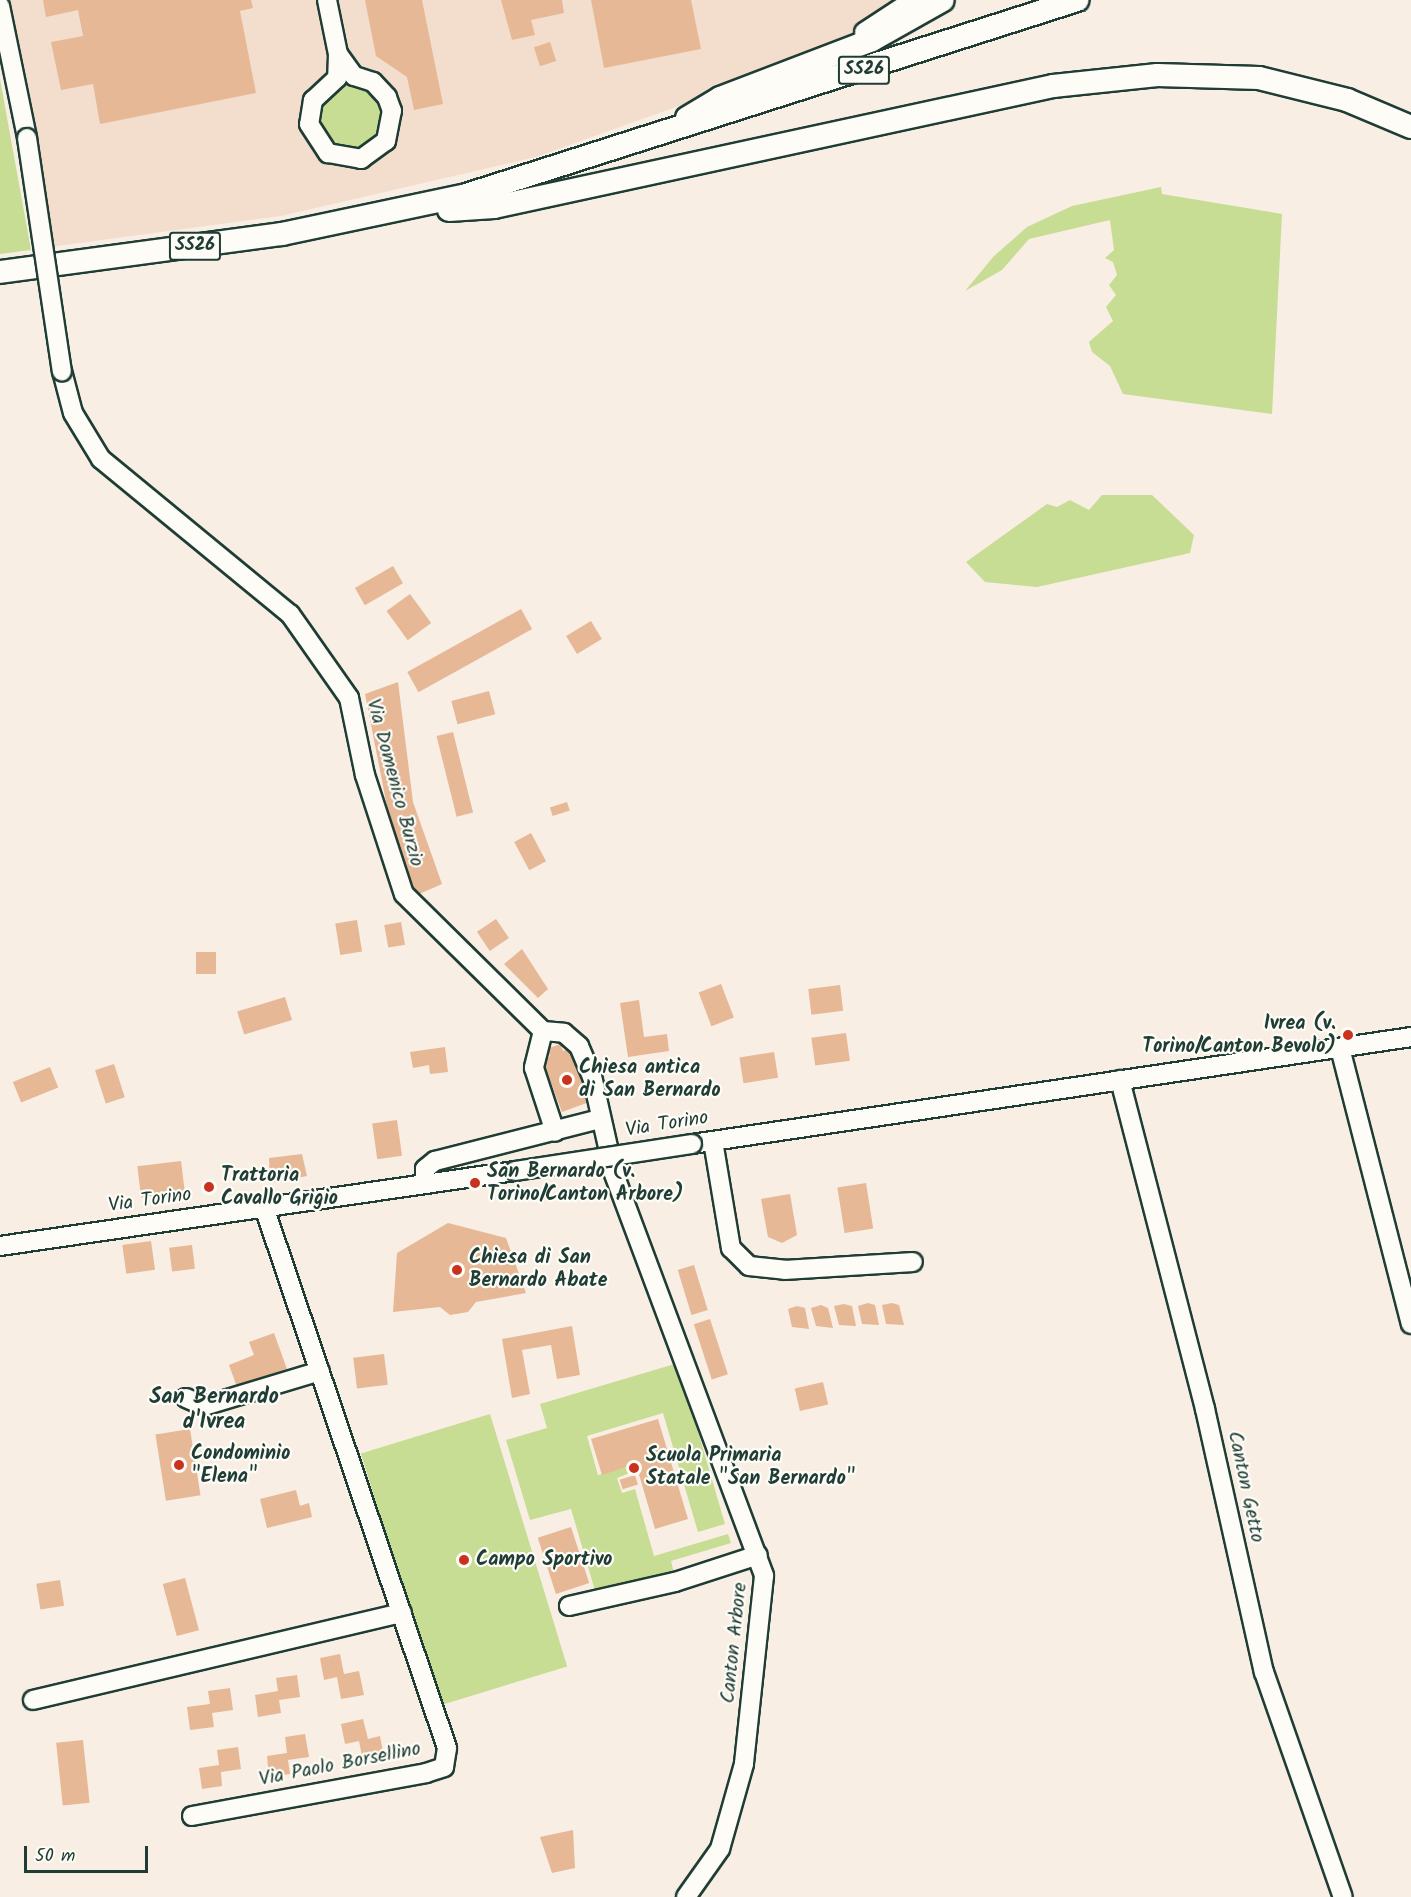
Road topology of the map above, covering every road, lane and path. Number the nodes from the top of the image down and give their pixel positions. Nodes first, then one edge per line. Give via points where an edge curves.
1 (327, 0) edge
2 (913, 0) edge
3 (943, 0) edge
4 (1077, 0) edge
5 (0, 6) edge
6 (339, 54) junction
7 (812, 61) junction
8 (1411, 127) edge
9 (652, 140) junction
10 (388, 214) junction
11 (0, 272) edge
12 (543, 1031) junction
13 (1411, 1037) edge
14 (1340, 1048) junction
15 (1120, 1080) junction
16 (600, 1119) junction
17 (555, 1132) junction
18 (713, 1141) junction
19 (425, 1183) junction
20 (264, 1207) junction
21 (0, 1246) edge
22 (913, 1262) dead end
23 (1411, 1324) edge
24 (320, 1371) junction
25 (186, 1398) dead end
26 (758, 1555) junction
27 (569, 1606) dead end
28 (402, 1613) junction
29 (33, 1700) dead end
30 (192, 1816) dead end
31 (686, 1897) edge
32 (1343, 1897) edge

1 - 6 street
2 - 7 street
3 - 7 main road via 872,40
4 - 9 main road, SS26
5 - 12 street, Via Domenico Burzio, bridge via 27,138 62,371 73,413 101,459 290,614 349,698 368,786 404,894
6 - 6 street via 337,78 313,100 309,123 328,153 361,159 386,141 392,111 387,97 373,82 354,76
7 - 9 main road via 720,98
8 - 10 main road via 1347,100 1259,78 1157,75 1053,86 494,207
9 - 10 main road, SS26
10 - 11 main road, SS26
12 - 16 street, Canton Arbore via 564,1033 579,1046 598,1094
12 - 17 street via 534,1068
13 - 14 street, Via Torino
14 - 15 street, Via Torino
14 - 23 street
15 - 18 street, Via Torino
15 - 32 street, Canton Getto via 1205,1409 1264,1672
16 - 17 street
16 - 26 street, Canton Arbore via 614,1174
17 - 19 street via 435,1161 425,1169
18 - 19 street, Via Torino, bridge
18 - 22 street via 731,1248 748,1266 785,1270
19 - 20 street, Via Torino
20 - 21 street, Via Torino
20 - 24 street, Via Paolo Borsellino
24 - 25 street via 204,1406
24 - 28 street, Via Paolo Borsellino
26 - 27 street via 675,1582
26 - 31 street, Canton Arbore via 765,1603 744,1764 720,1849
28 - 29 street
28 - 30 street, Via Paolo Borsellino via 447,1748 444,1767

